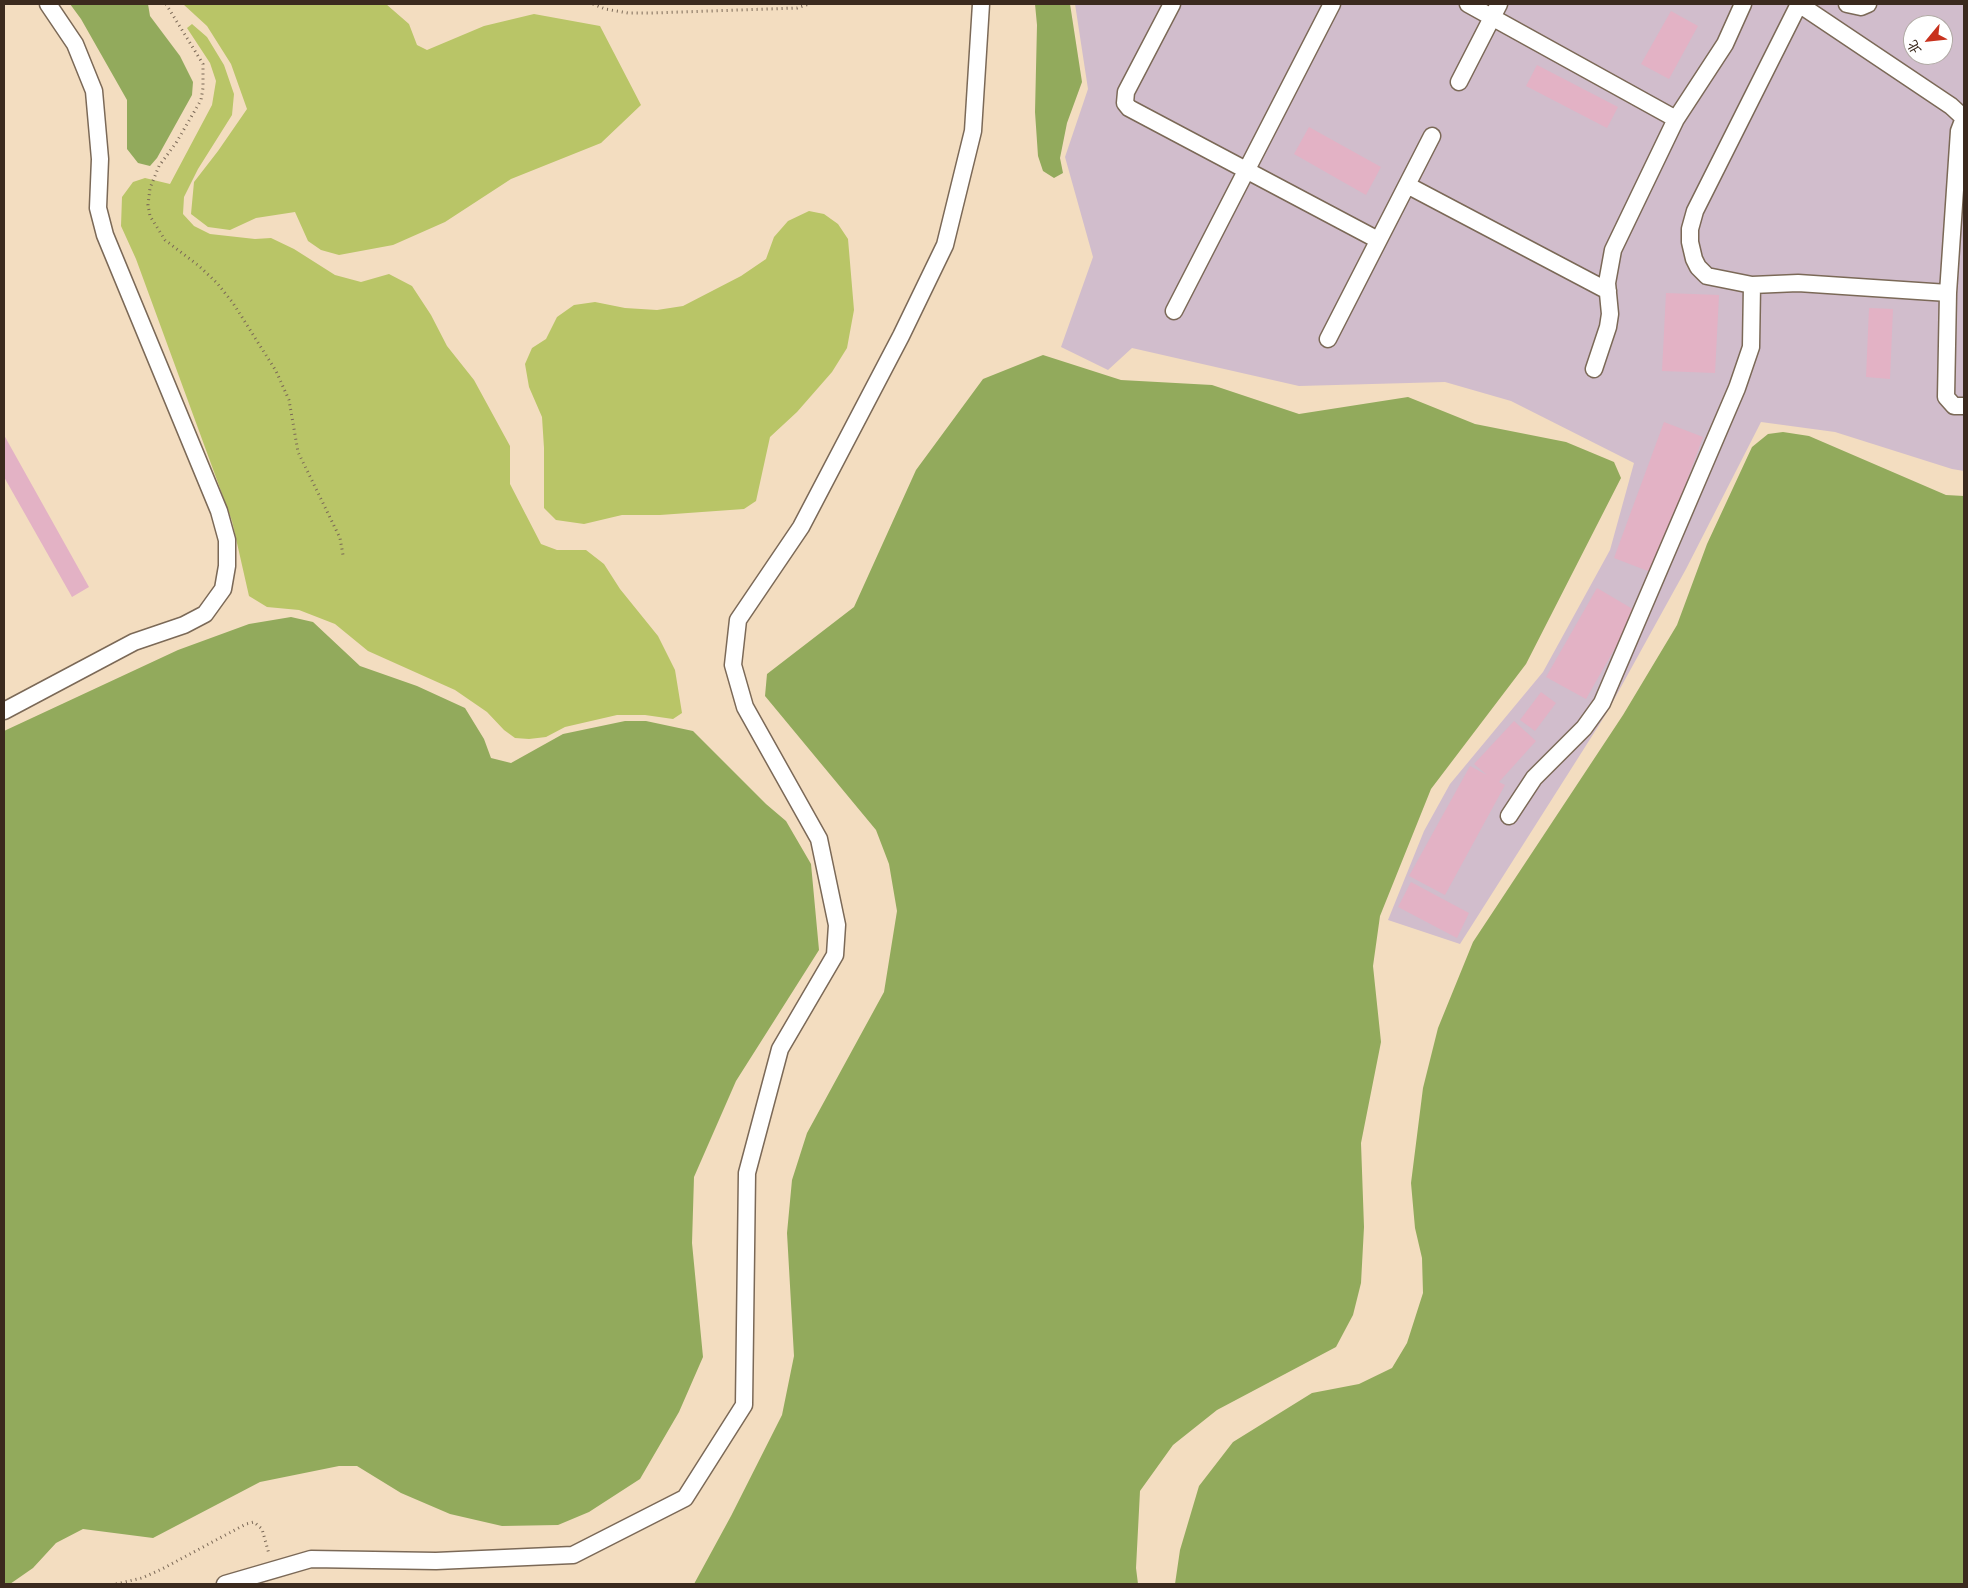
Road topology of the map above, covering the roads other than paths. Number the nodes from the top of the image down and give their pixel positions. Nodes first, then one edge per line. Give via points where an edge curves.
1 (48, 4) edge
2 (981, 4) edge
3 (1172, 4) edge
4 (1332, 4) edge
5 (1468, 4) edge
6 (1742, 4) edge
7 (1799, 4) edge
8 (1847, 4) edge
9 (1868, 4) edge
10 (1496, 10) edge
11 (1459, 82) dead end
12 (1676, 119) junction
13 (1432, 136) dead end
14 (1247, 170) junction
15 (1407, 185) junction
16 (1378, 240) junction
17 (1752, 285) junction
18 (1608, 291) junction
19 (1948, 293) junction
20 (1174, 311) dead end
21 (1328, 339) dead end
22 (1594, 369) dead end
23 (1964, 406) edge
24 (4, 711) edge
25 (1509, 816) dead end
26 (224, 1584) edge

1 - 24 street via 76,44 94,91 100,159 98,208 105,235 219,511 227,540 226,566 223,589 205,614 184,625 134,642
2 - 26 street via 973,131 946,245 801,527 738,620 733,665 745,707 819,839 837,925 835,955 780,1049 747,1173 744,1405 685,1498 573,1555 436,1561 311,1559
3 - 14 street via 1126,92 1125,104
4 - 14 street
5 - 10 street
6 - 12 street via 1725,44
7 - 17 street via 1695,211 1690,230 1691,252 1707,276
7 - 19 street via 1964,118 1959,131
8 - 9 street via 1861,7
10 - 11 street
10 - 12 street
12 - 18 street via 1613,250
13 - 15 street
14 - 16 street
14 - 20 street
15 - 16 street
15 - 18 street
16 - 21 street
17 - 19 street via 1798,283
17 - 25 street via 1751,347 1737,388 1602,703 1584,728 1534,778
18 - 22 street via 1608,327
19 - 23 street via 1946,398 1954,406

